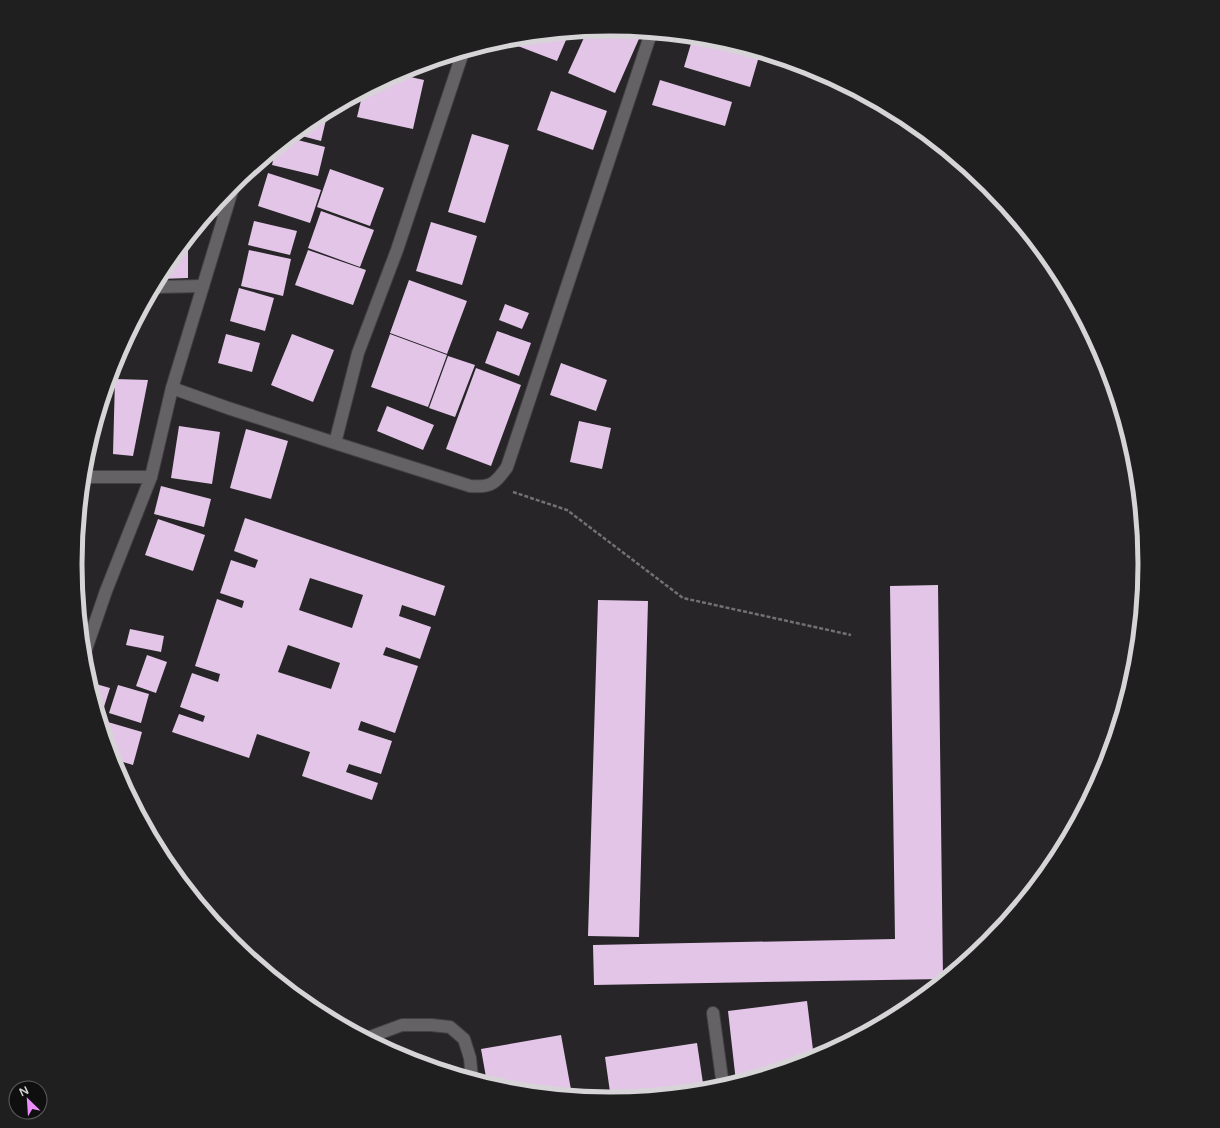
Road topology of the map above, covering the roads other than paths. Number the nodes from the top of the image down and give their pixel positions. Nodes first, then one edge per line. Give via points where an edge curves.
1 (649, 38) edge
2 (461, 58) edge
3 (229, 199) edge
4 (219, 210) edge
5 (226, 210) junction
6 (203, 286) junction
7 (161, 287) edge
8 (172, 388) junction
9 (335, 443) junction
10 (90, 477) edge
11 (151, 477) junction
12 (88, 642) edge
13 (713, 1013) dead end
14 (372, 1036) edge
15 (471, 1074) edge
16 (722, 1080) edge

1 - 9 street via 507,467 500,478 492,485 470,486
2 - 9 street via 397,250 358,353
3 - 5 street
4 - 5 street
5 - 6 street
6 - 7 street
6 - 8 street
8 - 9 street
8 - 11 street
10 - 11 street
11 - 12 street
13 - 16 street
14 - 15 street via 402,1025 450,1027 464,1039

